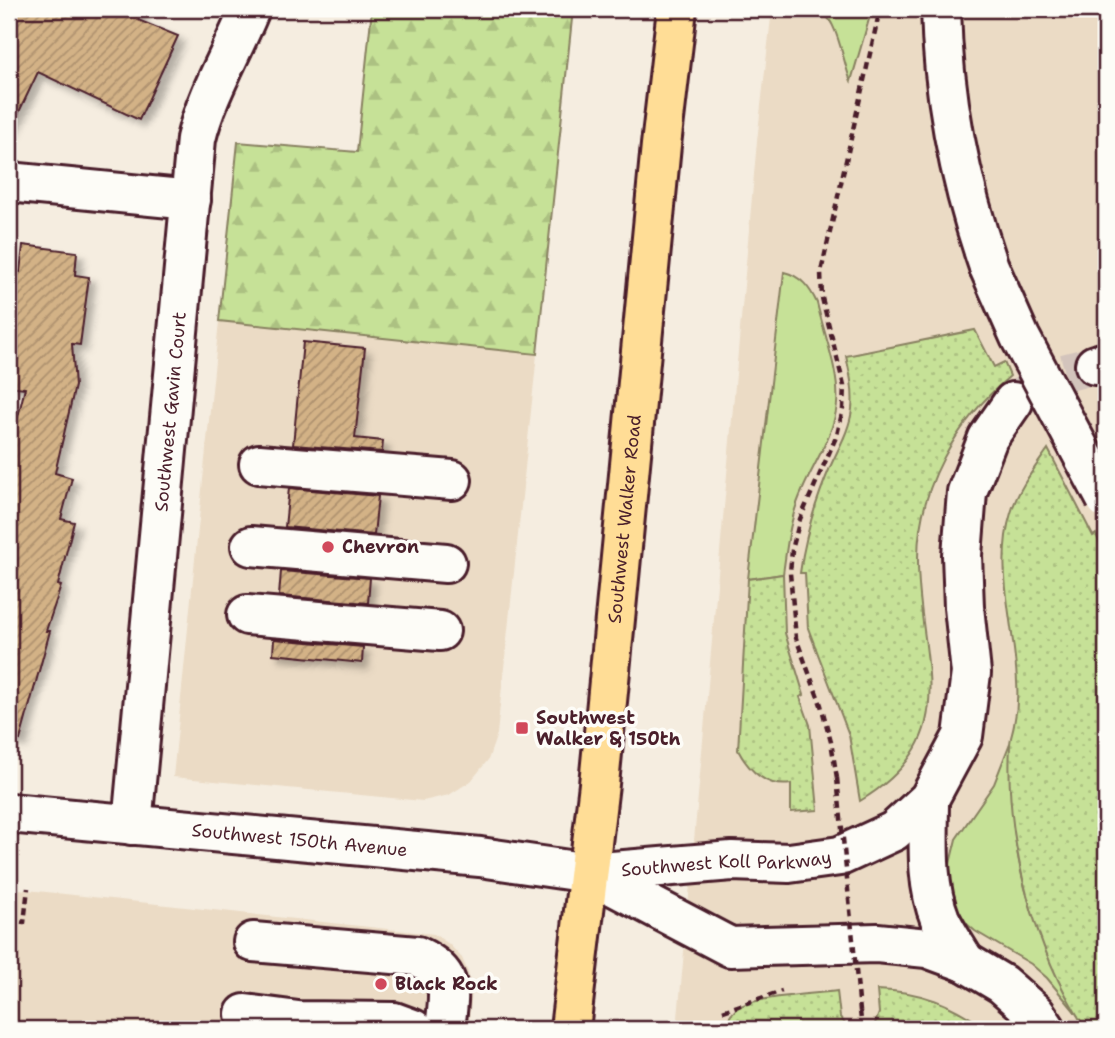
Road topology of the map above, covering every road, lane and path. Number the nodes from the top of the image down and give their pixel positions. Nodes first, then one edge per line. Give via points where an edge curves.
1 (250, 9) edge
2 (677, 9) edge
3 (880, 9) edge
4 (941, 9) edge
5 (9, 182) edge
6 (191, 200) junction
7 (1013, 402) tunnel mouth
8 (259, 464) dead end
9 (452, 480) dead end
10 (1106, 499) edge
11 (251, 546) dead end
12 (446, 562) dead end
13 (247, 615) dead end
14 (440, 631) dead end
15 (929, 799) junction
16 (9, 813) edge
17 (132, 825) junction
18 (589, 873) junction
19 (28, 888) dead end
20 (9, 921) edge
21 (253, 942) dead end
22 (965, 962) junction
23 (869, 987) dead end
24 (856, 988) dead end
25 (793, 990) dead end
26 (723, 1011) dead end
27 (245, 1014) dead end
28 (413, 1029) edge
29 (445, 1029) edge
30 (570, 1029) edge
31 (862, 1029) edge
32 (1046, 1029) edge

1 - 6 street, Southwest Gavin Court via 200,120
2 - 18 main road, Southwest Walker Road
3 - 31 path, bridge via 821,272 822,298 844,386 843,409 837,435 800,519 790,573 796,638 821,705 837,778
4 - 10 street, bridge via 943,64 960,172 989,267 1020,337
5 - 6 street
6 - 17 street, Southwest Gavin Court
7 - 15 street, Southwest Koll Parkway via 988,438 967,492 962,555 970,686 963,736
8 - 9 street
11 - 12 street
13 - 14 street
15 - 18 street, Southwest Koll Parkway via 894,831 840,856 789,863 732,861
15 - 22 street via 934,899
16 - 17 street, Southwest 150th Avenue
17 - 18 street, Southwest 150th Avenue via 480,857
18 - 22 street, Southwest Koll Parkway via 730,947 877,943 927,948
18 - 30 main road, Southwest Walker Road
19 - 20 path via 23,923
21 - 29 street via 417,956 434,963 445,977 449,996
22 - 32 street, Southwest Koll Parkway via 1002,984
23 - 24 path
25 - 26 path
27 - 28 street via 298,1021 394,1022

